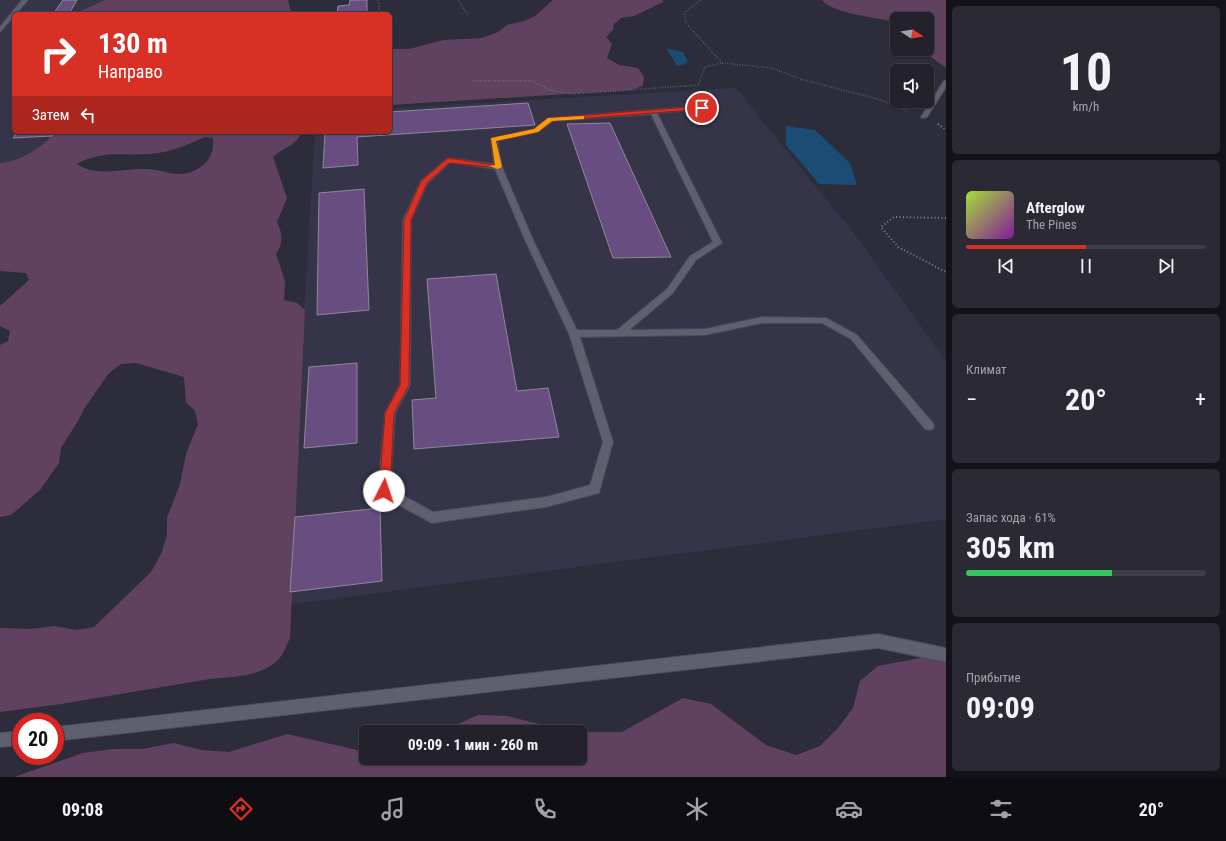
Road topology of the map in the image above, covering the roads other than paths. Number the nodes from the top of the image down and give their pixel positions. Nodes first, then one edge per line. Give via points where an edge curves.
1 (25, 0) edge
2 (15, 12) edge
3 (12, 16) edge
4 (0, 30) edge
5 (946, 82) edge
6 (702, 108) dead end
7 (653, 111) junction
8 (924, 117) road end
9 (498, 167) junction
10 (619, 333) junction
11 (574, 334) junction
12 (929, 426) dead end
13 (946, 655) edge
14 (64, 733) edge
15 (12, 739) edge
16 (0, 740) edge

1 - 2 lane
3 - 4 lane
5 - 8 lane
6 - 7 lane
7 - 9 lane via 551,119 536,131 493,140
7 - 10 lane via 718,243 693,258 670,292
9 - 11 lane via 529,240
9 - 11 lane via 448,160 424,183 407,220 405,385 390,413 384,491 432,518 546,502 595,489 608,442
10 - 11 lane
10 - 12 lane via 705,332 762,320 823,320 854,336
13 - 14 lane via 878,641
15 - 16 lane

